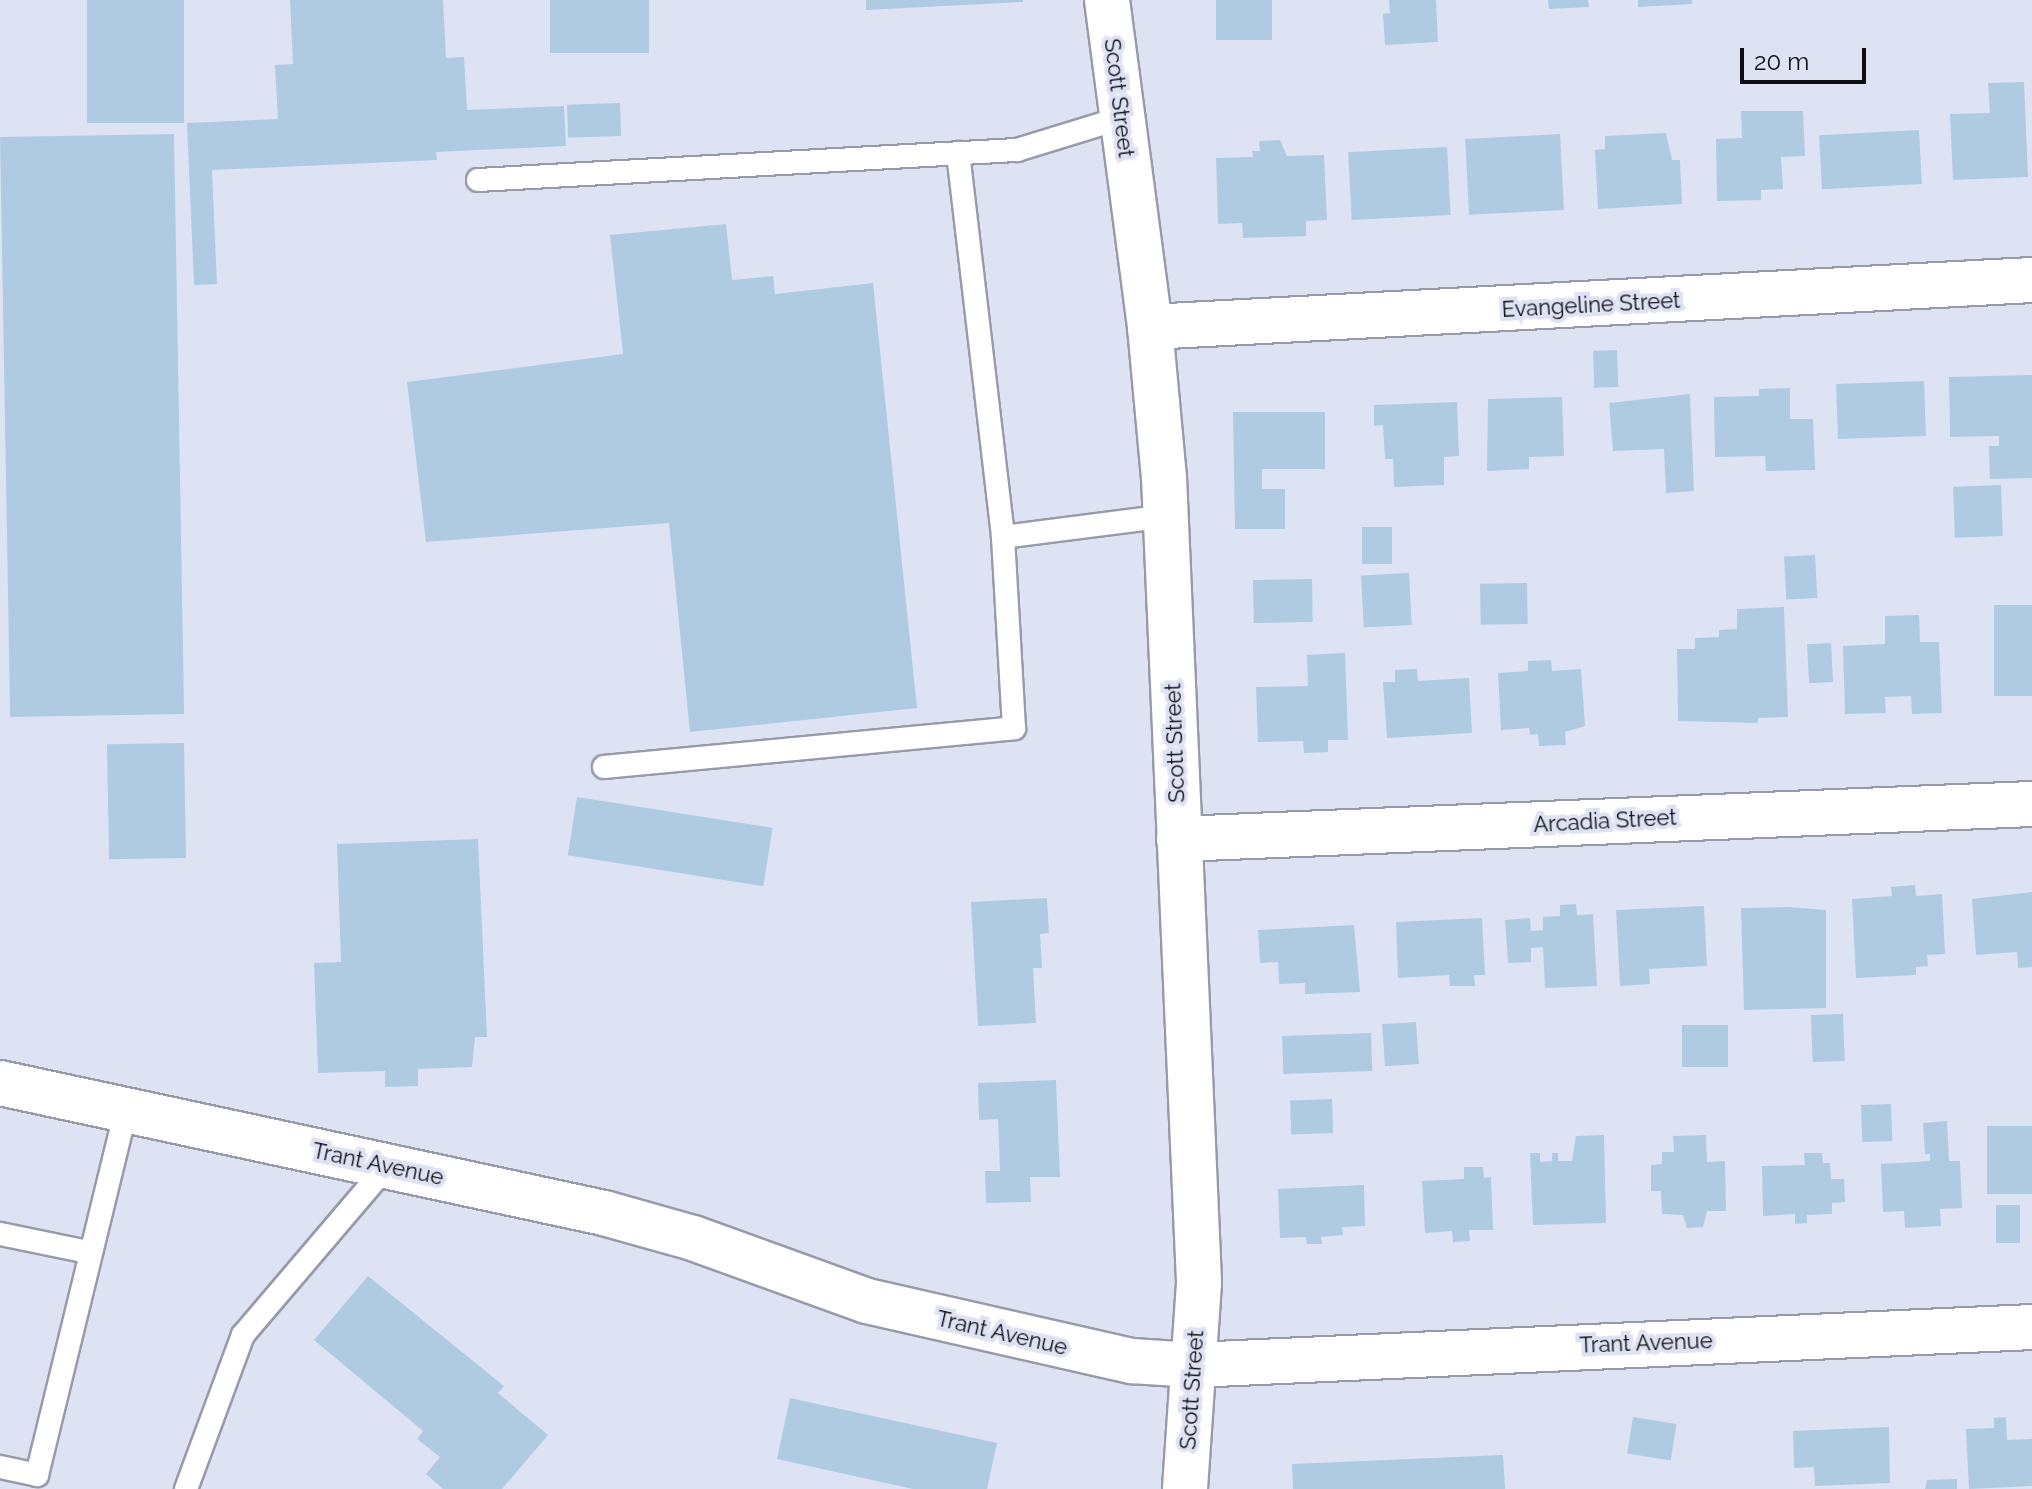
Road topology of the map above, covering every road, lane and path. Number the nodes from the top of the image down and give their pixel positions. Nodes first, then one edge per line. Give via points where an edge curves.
1 (1107, 0) edge
2 (1121, 118) junction
3 (958, 153) junction
4 (478, 180) dead end
5 (2032, 280) edge
6 (1150, 327) junction
7 (1166, 516) junction
8 (1003, 537) junction
9 (604, 767) dead end
10 (2032, 804) edge
11 (1179, 839) junction
12 (0, 1083) edge
13 (126, 1110) junction
14 (387, 1166) junction
15 (0, 1234) edge
16 (88, 1252) junction
17 (2032, 1327) edge
18 (1193, 1365) junction
19 (0, 1467) edge
20 (186, 1489) edge
21 (1185, 1489) edge

1 - 2 street, Scott Street
2 - 3 lane via 1017,150
2 - 6 street, Scott Street
3 - 4 lane
3 - 8 lane
5 - 6 street, Evangeline Street
6 - 7 street, Scott Street
7 - 8 lane
7 - 11 street, Scott Street
8 - 9 lane via 1014,728
10 - 11 street, Arcadia Street
11 - 18 street, Scott Street via 1199,1283
12 - 13 street, Trant Avenue
13 - 14 street, Trant Avenue
13 - 16 lane
14 - 18 street, Trant Avenue via 604,1213 693,1238 867,1301 1013,1338 1132,1361
14 - 20 lane via 243,1335
15 - 16 lane
16 - 19 lane via 37,1475
17 - 18 street, Trant Avenue
18 - 21 street, Scott Street

